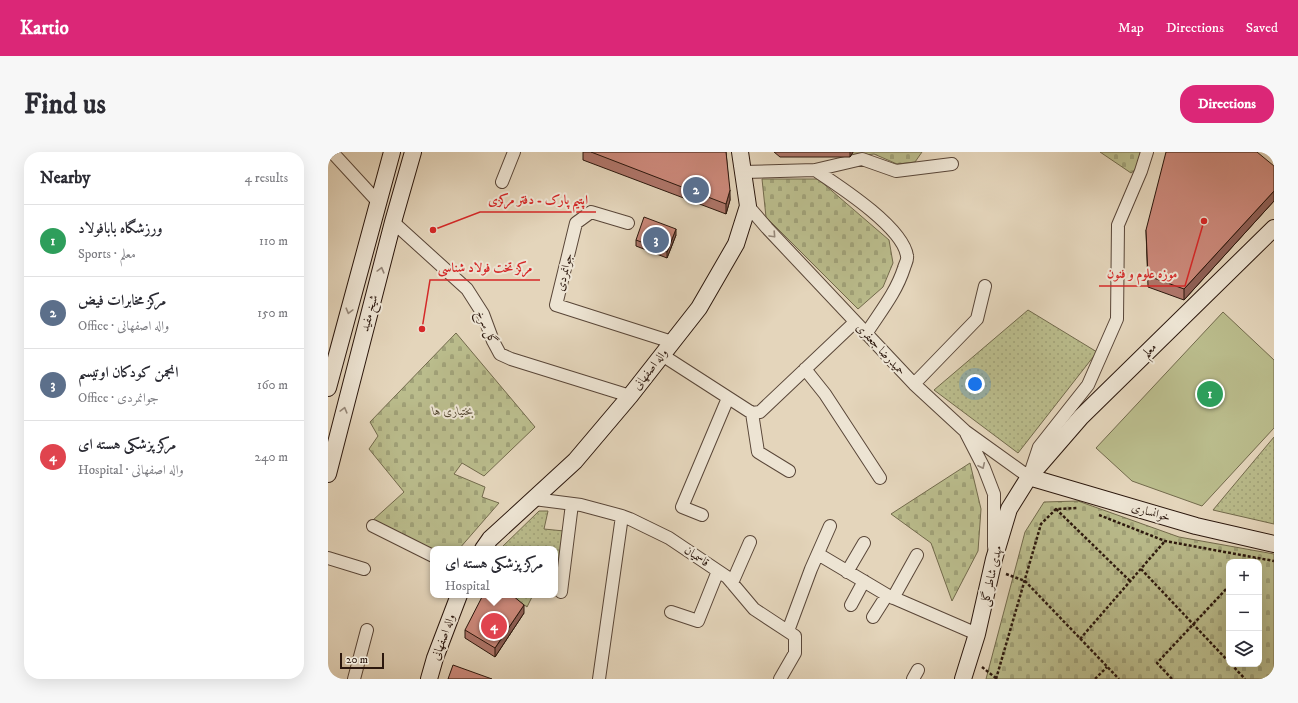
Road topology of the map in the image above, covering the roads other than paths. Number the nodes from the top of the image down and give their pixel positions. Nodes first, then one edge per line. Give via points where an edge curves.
1 (332, 152) edge
2 (392, 152) edge
3 (413, 152) edge
4 (514, 152) edge
5 (740, 152) edge
6 (1147, 152) edge
7 (952, 164) dead end
8 (815, 170) junction
9 (743, 172) junction
10 (502, 182) dead end
11 (378, 202) junction
12 (748, 206) junction
13 (393, 222) junction
14 (628, 223) dead end
15 (1274, 228) edge
16 (985, 286) dead end
17 (854, 322) junction
18 (866, 334) junction
19 (667, 349) junction
20 (805, 369) junction
21 (914, 384) junction
22 (328, 388) edge
23 (630, 396) junction
24 (728, 398) junction
25 (752, 413) junction
26 (965, 431) junction
27 (328, 471) edge
28 (790, 471) dead end
29 (1029, 477) junction
30 (880, 478) dead end
31 (534, 499) junction
32 (572, 504) junction
33 (702, 515) dead end
34 (622, 516) junction
35 (373, 526) dead end
36 (830, 526) dead end
37 (750, 542) dead end
38 (864, 543) dead end
39 (1274, 544) edge
40 (485, 546) edge
41 (430, 554) edge
42 (818, 554) junction
43 (917, 554) dead end
44 (328, 558) edge
45 (993, 564) junction
46 (364, 568) dead end
47 (718, 571) junction
48 (847, 572) junction
49 (864, 582) junction
50 (732, 583) junction
51 (561, 592) dead end
52 (890, 597) junction
53 (458, 598) edge
54 (850, 605) dead end
55 (671, 612) dead end
56 (873, 617) dead end
57 (367, 630) dead end
58 (788, 631) junction
59 (978, 634) junction
60 (354, 679) edge
61 (429, 679) edge
62 (599, 679) edge
63 (780, 679) edge
64 (963, 679) edge

1 - 11 street
2 - 11 street, شیخ مفید
3 - 13 street, شیخ مفید
4 - 10 street
5 - 9 street, واله اصفهانی
6 - 29 street via 1118,225 1118,319 1088,385 1039,447
7 - 8 street via 896,171 862,159
8 - 9 street
8 - 18 street via 876,213 901,240 907,257 892,296
9 - 12 street, واله اصفهانی
11 -> 22 street, شیخ مفید
12 -> 17 street, حمیدرضا جعفری
12 - 19 street, واله اصفهانی via 736,244 699,308
13 - 23 street, گل سرخ via 467,289 484,314 500,354
27 -> 13 street, شیخ مفید
14 - 19 street, جوانمردی via 591,212 576,223 556,305
15 - 29 street, معلم via 1081,417
16 - 21 street via 977,319
17 - 18 street, حمیدرضا جعفری
17 - 20 street
18 - 21 street, حمیدرضا جعفری
19 - 23 street, واله اصفهانی
19 - 24 street
20 - 25 street via 760,412
20 - 30 street via 825,394
21 - 26 street, حمیدرضا جعفری
23 - 31 street, واله اصفهانی via 575,461
24 - 25 street
24 - 33 street via 682,507
25 - 28 street via 758,452
26 - 29 street, حمیدرضا جعفری
26 -> 45 street via 994,494
29 - 39 street, خوانساری via 1196,526
29 - 45 street, مهدی شاطر گلی via 1009,509
31 - 32 street, قاسمیان
31 - 40 street, واله اصفهانی
32 - 34 street, قاسمیان
32 - 51 street
34 - 47 street, قاسمیان via 669,538
34 - 62 street
35 - 41 street
36 - 42 street
37 - 50 street
38 - 48 street
42 - 48 street
42 - 58 street
43 - 52 street
44 - 46 street
45 - 59 street, مهدی شاطر گلی
47 - 50 street, قاسمیان
47 - 55 street via 698,620
48 - 49 street
49 - 52 street
49 - 54 street
50 - 58 street, قاسمیان via 754,609
52 - 56 street
52 - 59 street
53 - 61 street, واله اصفهانی
57 - 60 street
58 - 63 street via 795,636 795,653
59 - 64 street, مهدی شاطر گلی

